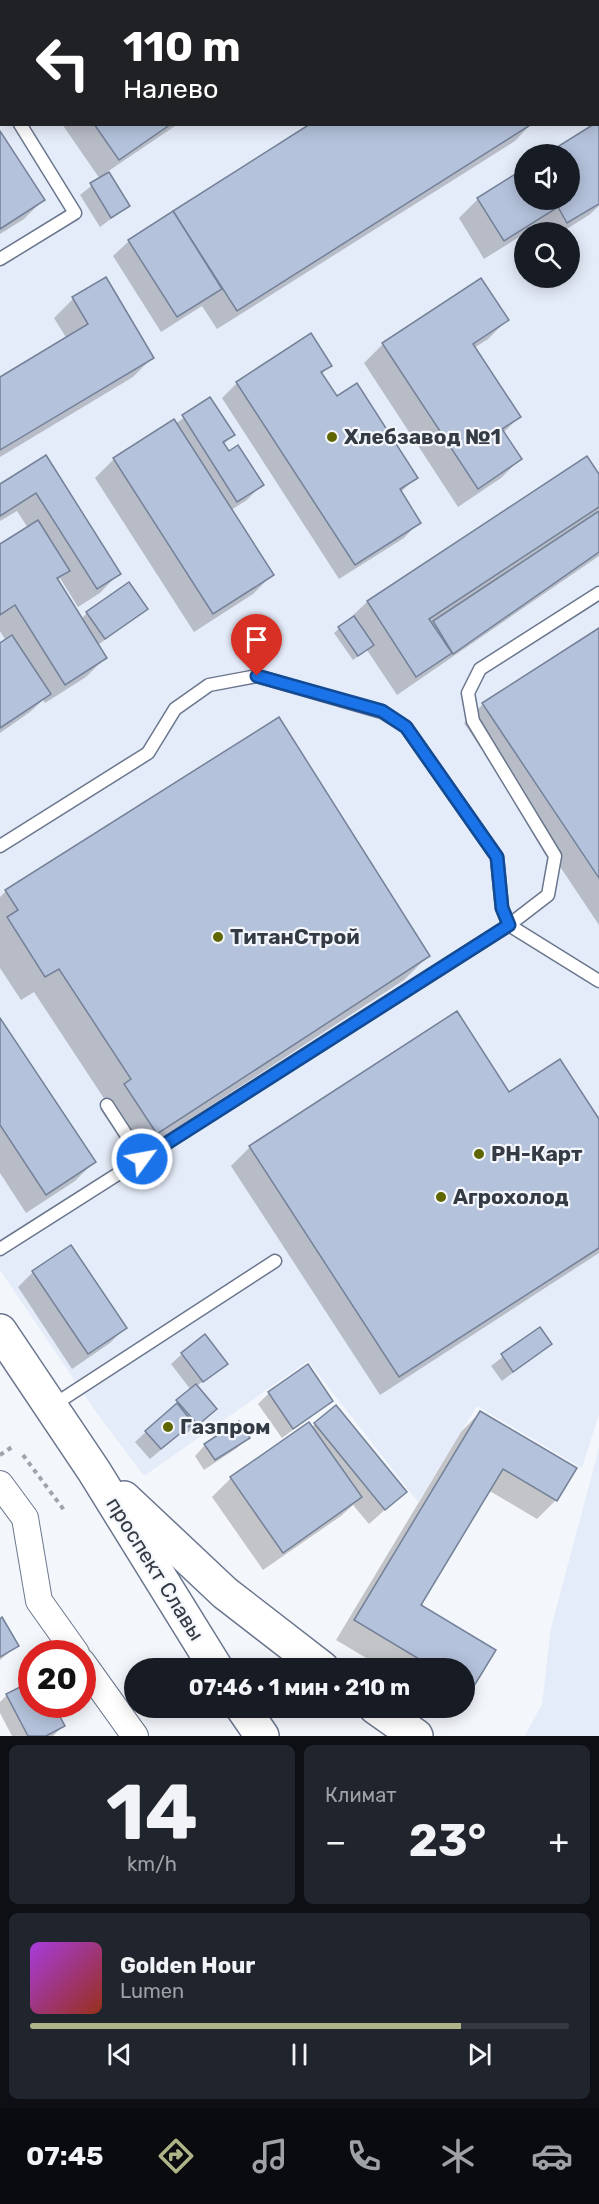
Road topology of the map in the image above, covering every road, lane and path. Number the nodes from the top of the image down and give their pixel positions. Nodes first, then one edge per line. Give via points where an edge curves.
1 (21, 126) edge
2 (0, 259) edge
3 (599, 592) edge
4 (0, 846) edge
5 (509, 925) junction
6 (599, 981) edge
7 (107, 1105) dead end
8 (142, 1159) junction
9 (0, 1249) edge
10 (275, 1261) dead end
11 (0, 1331) edge
12 (51, 1407) junction
13 (15, 1445) dead end
14 (0, 1455) edge
15 (23, 1455) dead end
16 (94, 1471) junction
17 (0, 1484) edge
18 (64, 1510) dead end
19 (67, 1640) edge
20 (210, 1658) edge
21 (309, 1658) edge
22 (96, 1682) edge
23 (376, 1718) edge
24 (390, 1718) edge
25 (135, 1736) edge
26 (377, 1736) edge
27 (416, 1736) edge

1 - 2 lane via 75,213
3 - 5 lane via 480,669 468,693 473,721 555,856 548,895
4 - 5 lane via 148,753 175,709 209,685 257,676 382,711 406,727 497,857 502,908
5 - 6 lane
5 - 8 lane
7 - 8 lane
8 - 9 lane
10 - 12 lane
11 - 12 main road
12 - 16 main road
13 - 14 path
15 - 18 path
16 - 20 main road, проспект Славы
16 - 21 main road via 225,1593
17 - 19 street via 25,1518 39,1601
22 - 25 street
23 - 26 main road
24 - 27 main road

